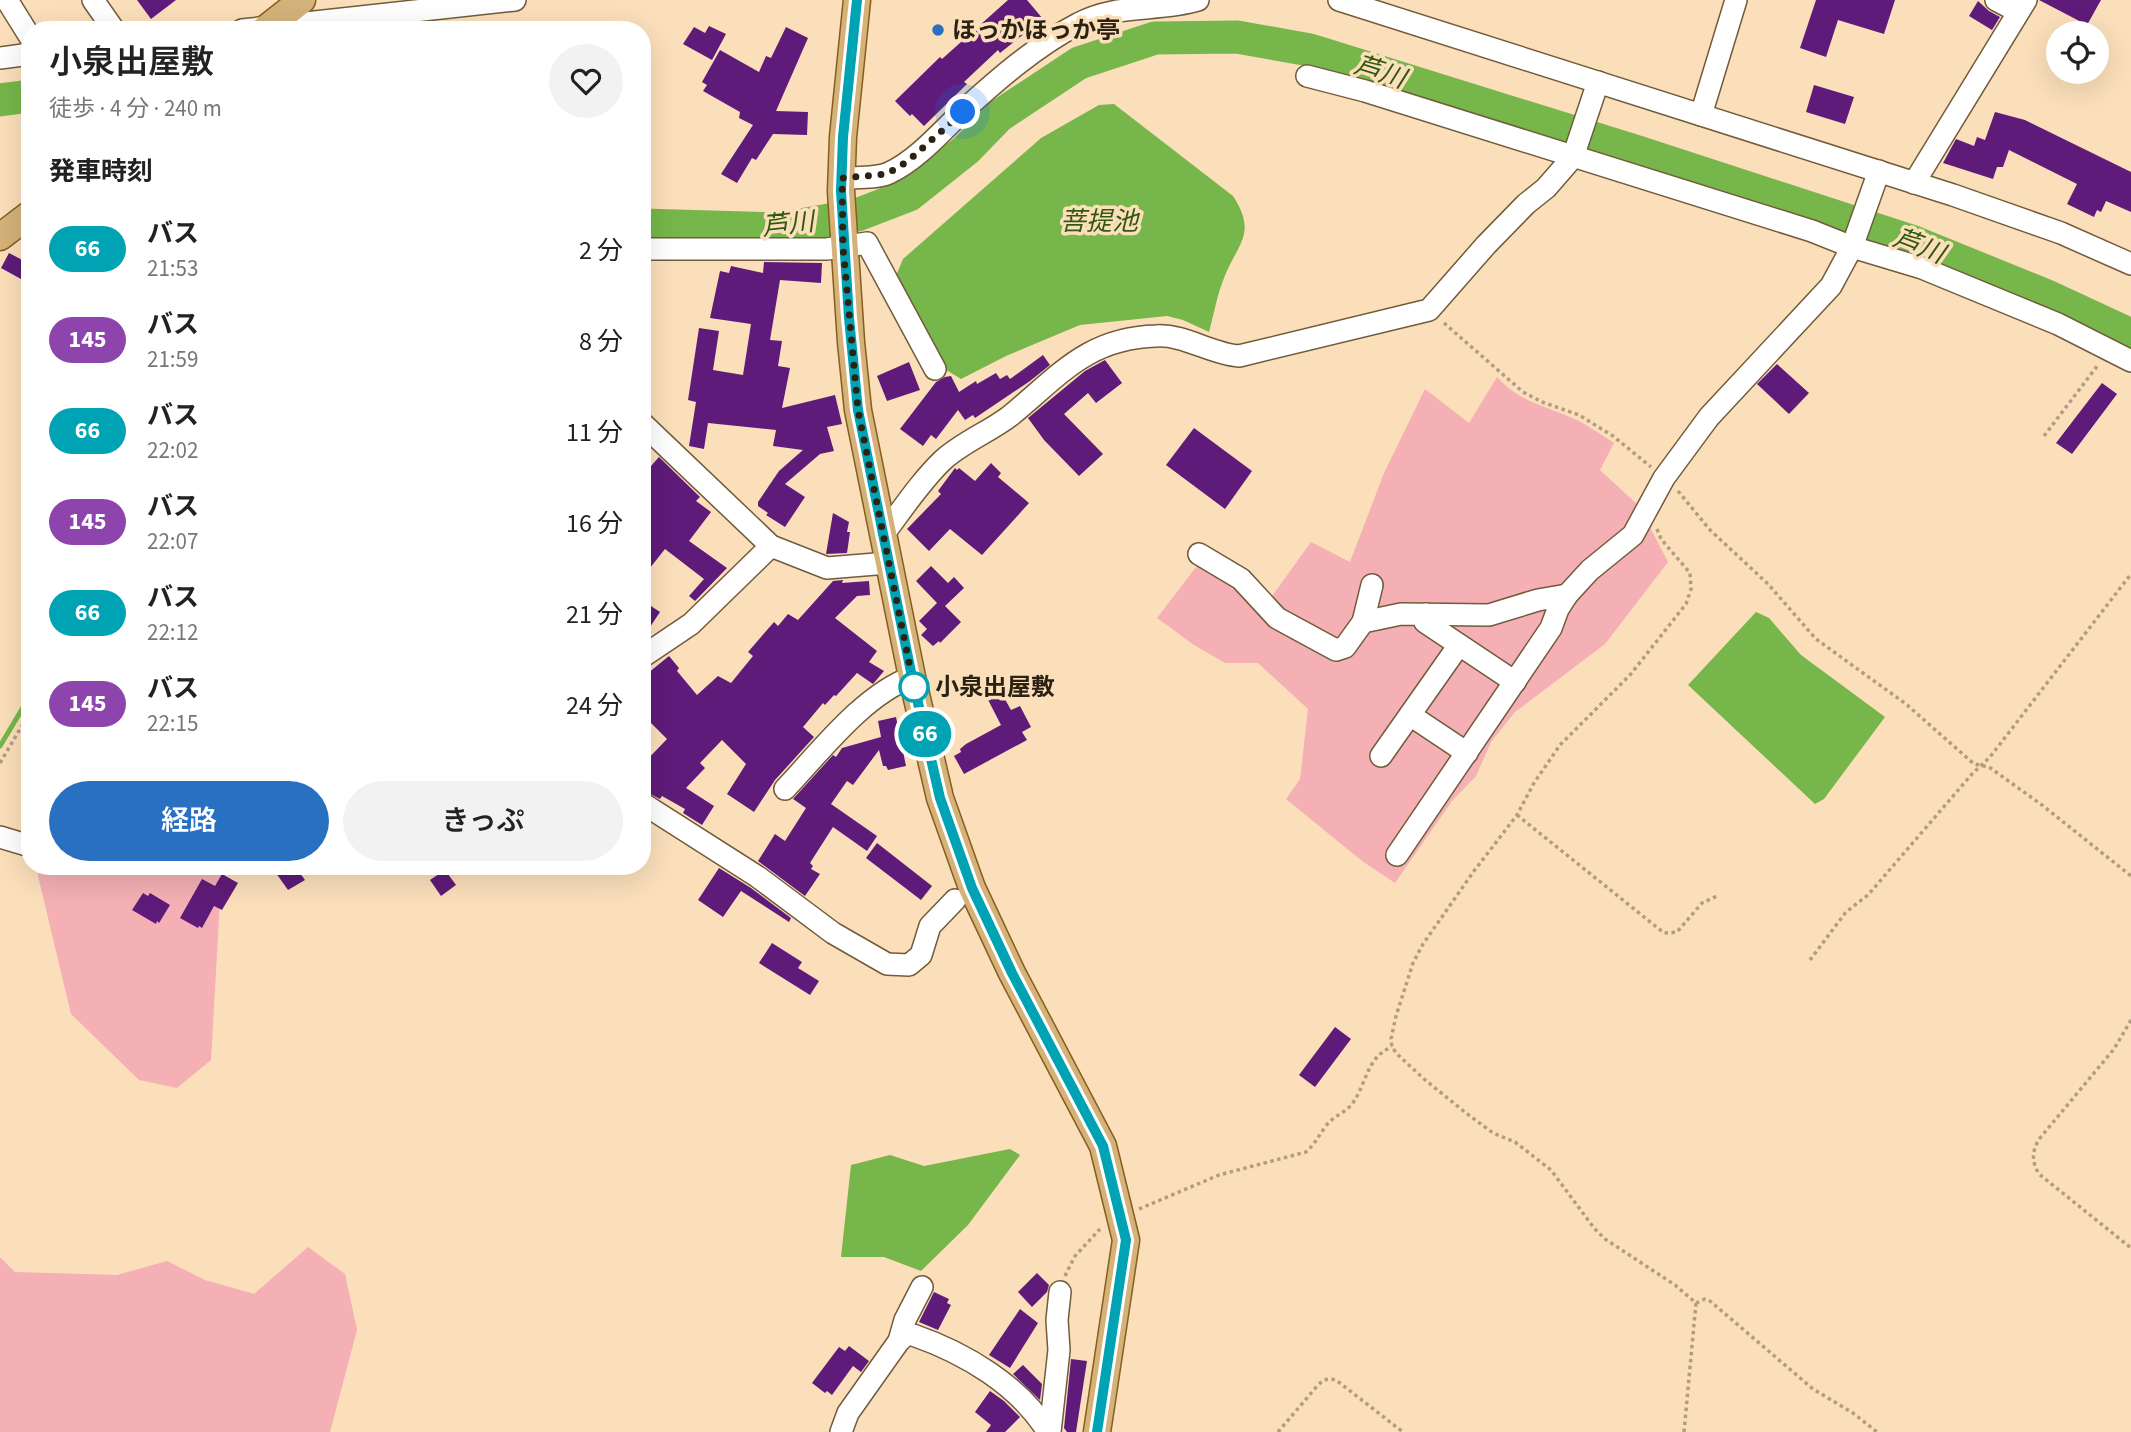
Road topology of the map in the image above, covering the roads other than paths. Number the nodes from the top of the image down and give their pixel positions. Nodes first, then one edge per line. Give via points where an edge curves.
1 (7, 0) edge
2 (93, 0) edge
3 (302, 0) edge
4 (515, 0) edge
5 (857, 0) edge
6 (1198, 0) edge
7 (1339, 0) edge
8 (1736, 0) edge
9 (1996, 0) edge
10 (2022, 6) edge
11 (108, 21) edge
12 (275, 21) edge
13 (328, 21) edge
14 (21, 23) edge
15 (21, 55) edge
16 (0, 58) edge
17 (1307, 76) dead end
18 (1598, 82) junction
19 (1701, 115) junction
20 (1573, 158) junction
21 (1879, 171) junction
22 (1914, 183) junction
23 (841, 184) junction
24 (21, 221) edge
25 (0, 237) edge
26 (843, 242) junction
27 (1852, 247) junction
28 (651, 249) edge
29 (2131, 264) edge
30 (2131, 361) edge
31 (935, 369) dead end
32 (651, 432) edge
33 (883, 535) junction
34 (771, 546) junction
35 (1199, 554) dead end
36 (888, 563) junction
37 (1373, 584) dead end
38 (1567, 595) junction
39 (1426, 614) junction
40 (1363, 622) junction
41 (1459, 645) junction
42 (651, 651) edge
43 (912, 677) junction
44 (1515, 682) junction
45 (1410, 715) junction
46 (1467, 753) junction
47 (1381, 757) dead end
48 (785, 789) dead end
49 (651, 809) edge
50 (0, 836) edge
51 (21, 843) edge
52 (1397, 855) dead end
53 (955, 901) dead end
54 (922, 1287) dead end
55 (1059, 1292) road end
56 (899, 1341) junction
57 (841, 1432) edge
58 (1049, 1432) edge
59 (1097, 1432) edge

1 - 14 street
2 - 11 street
3 - 12 main road
4 - 13 street
5 - 23 main road
6 - 23 street via 1121,9 1081,22 1012,70 908,161 887,174
7 - 18 street
8 - 19 street
9 - 10 street
10 - 22 street
15 - 16 street
17 - 20 street
18 - 19 street
18 - 20 street
19 - 21 street
20 - 27 street
20 - 33 street via 1429,310 1239,356 1157,335 1097,348 1067,366 1000,424 944,460
21 - 22 street
21 - 27 street
22 - 29 street via 2061,233
23 - 26 main road
24 - 25 main road
26 - 28 street via 733,250
26 - 31 street via 867,243
26 - 33 main road via 858,410
27 - 30 street via 1974,288
27 - 38 street via 1830,286 1734,388 1687,446 1633,535
32 - 34 street
33 - 36 main road
34 - 36 street via 827,568
34 - 42 street via 691,624
35 - 40 street via 1241,579 1277,618 1336,650 1345,647
36 - 43 main road
37 - 40 street
38 - 39 street via 1489,615
38 - 44 street
39 - 40 street
39 - 41 street via 1425,622
41 - 44 street
41 - 45 street
43 - 48 street via 869,704 836,733
43 - 59 main road via 940,798 972,888 1103,1146 1126,1240
44 - 46 street
45 - 46 street
45 - 47 street
46 - 52 street
49 - 53 street via 758,877 833,933 887,964 909,965 921,955 930,926
50 - 51 street
54 - 56 street
55 - 58 street via 1059,1350
56 - 57 street via 848,1413
56 - 58 street via 913,1335 993,1374

